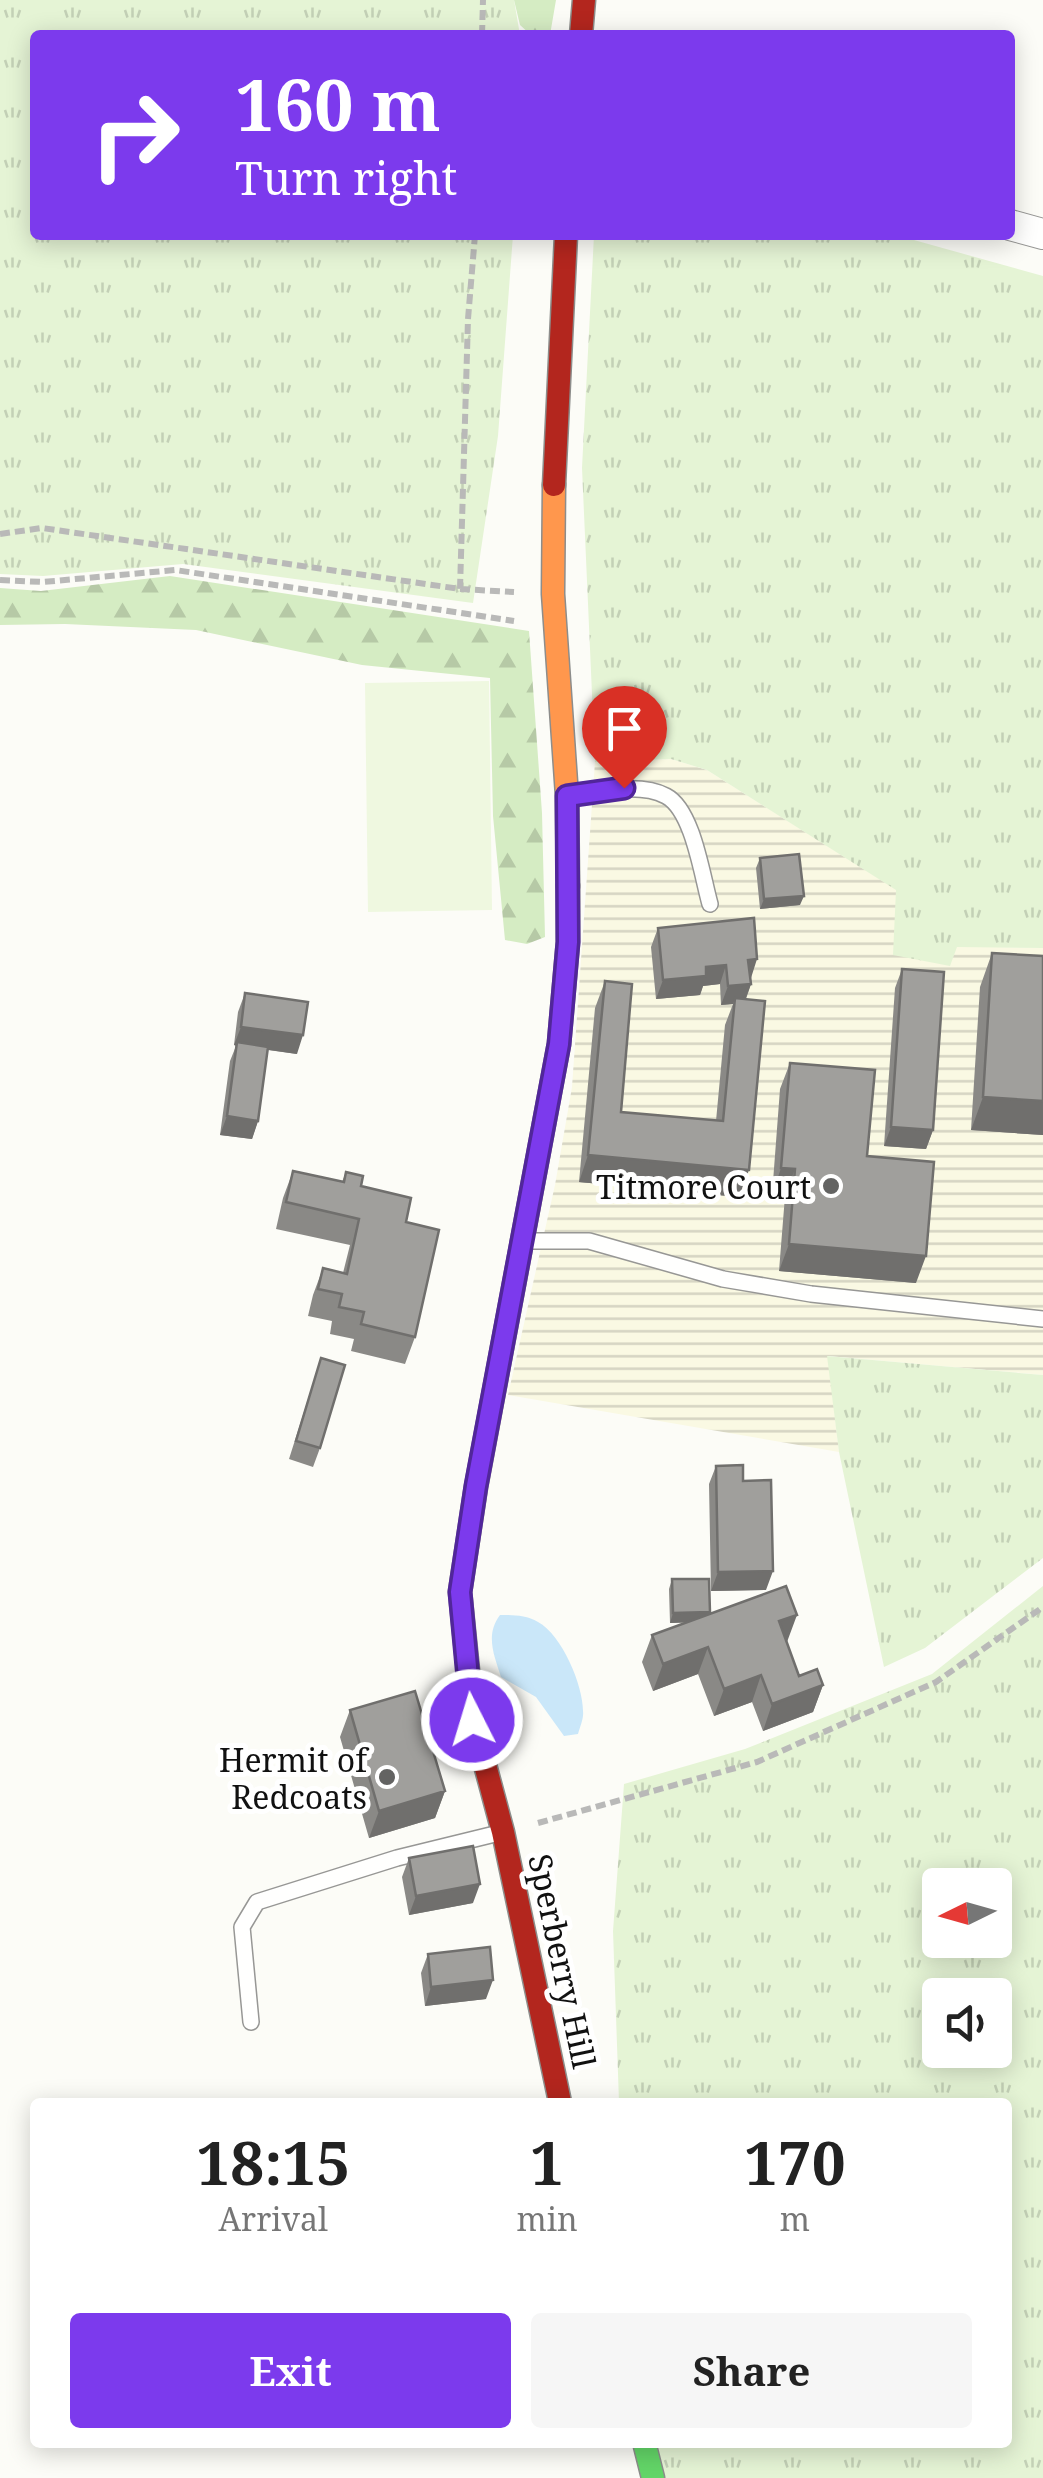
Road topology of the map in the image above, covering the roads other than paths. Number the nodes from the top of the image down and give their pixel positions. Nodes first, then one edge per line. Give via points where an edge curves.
1 (584, 0) edge
2 (581, 30) edge
3 (1015, 226) edge
4 (1043, 234) edge
5 (566, 240) edge
6 (567, 796) junction
7 (710, 904) dead end
8 (521, 1240) junction
9 (1043, 1319) edge
10 (503, 1832) junction
11 (250, 2022) dead end
12 (559, 2098) edge
13 (646, 2448) edge
14 (653, 2478) edge

1 - 2 street
3 - 4 street
5 - 6 street, Sperberry Hill via 554,462 554,628
6 - 7 lane via 624,788 666,796 687,820
6 - 8 street, Sperberry Hill via 568,942 559,1044
8 - 9 lane via 589,1241 723,1279 811,1294
8 - 10 street, Sperberry Hill via 460,1592 472,1720
10 - 11 lane via 257,1902 242,1928
10 - 12 street, Sperberry Hill
13 - 14 street

